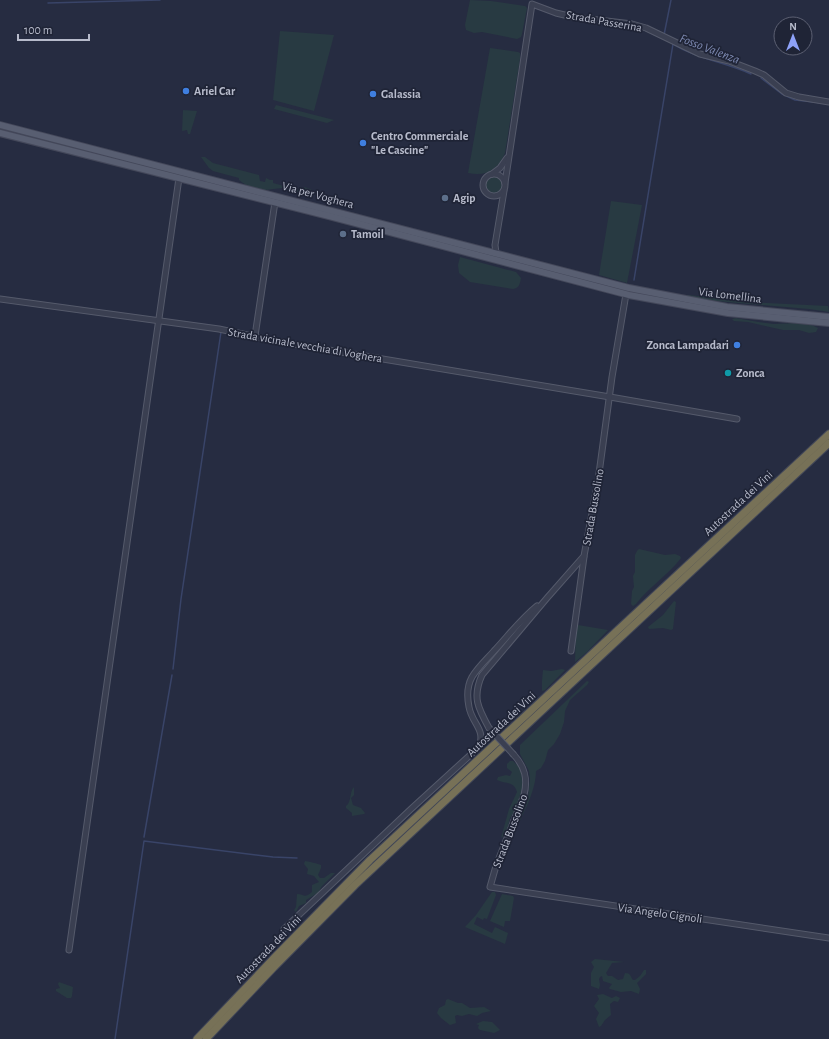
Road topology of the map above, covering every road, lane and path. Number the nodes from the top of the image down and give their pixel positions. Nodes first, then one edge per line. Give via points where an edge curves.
1 (829, 102) edge
2 (0, 125) edge
3 (0, 133) edge
4 (508, 155) junction
5 (492, 174) junction
6 (179, 178) junction
7 (505, 183) junction
8 (504, 190) junction
9 (275, 202) junction
10 (496, 253) junction
11 (628, 292) junction
12 (0, 299) edge
13 (829, 317) edge
14 (158, 322) junction
15 (829, 323) edge
16 (255, 336) junction
17 (610, 397) junction
18 (737, 419) dead end
19 (829, 434) edge
20 (829, 443) edge
21 (584, 556) junction
22 (547, 598) junction
23 (571, 651) dead end
24 (490, 887) joint
25 (284, 929) dead end
26 (829, 938) edge
27 (69, 950) dead end
28 (197, 1039) edge
29 (206, 1039) edge

1 - 4 street, Strada Passerina via 786,93 755,70 700,54 646,28 556,13 532,4
2 - 10 main road, Via per Voghera
3 - 6 main road, Via per Voghera
4 - 5 street via 500,168
4 - 7 street
5 - 7 street via 502,177
5 - 8 street via 484,181 485,192 494,196
6 - 9 main road, Via per Voghera
6 - 14 street
7 - 8 street
8 - 10 street
9 - 11 main road, Via per Voghera
9 - 16 street
10 - 11 main road, Via per Voghera
11 - 13 main road, Via Lomellina via 727,307
11 - 15 main road, Via Lomellina via 728,313
11 - 17 street, Strada Bussolino
12 - 14 street, Strada vicinale vecchia di Voghera
14 - 16 street, Strada vicinale vecchia di Voghera
14 - 27 street
16 - 17 street, Strada vicinale vecchia di Voghera
17 - 18 street, Strada vicinale vecchia di Voghera
17 - 21 street, Strada Bussolino
19 - 28 highway, Autostrada dei Vini via 370,860
20 - 29 highway, Autostrada dei Vini via 355,885
21 - 22 street, Strada Bussolino
21 - 23 street
22 - 24 street, Strada Bussolino, bridge via 482,675 477,688 478,707 489,728 520,761 524,769 526,786
22 - 25 street via 514,629 472,678 468,700 469,709 481,732 479,747
24 - 26 street, Via Angelo Cignoli

